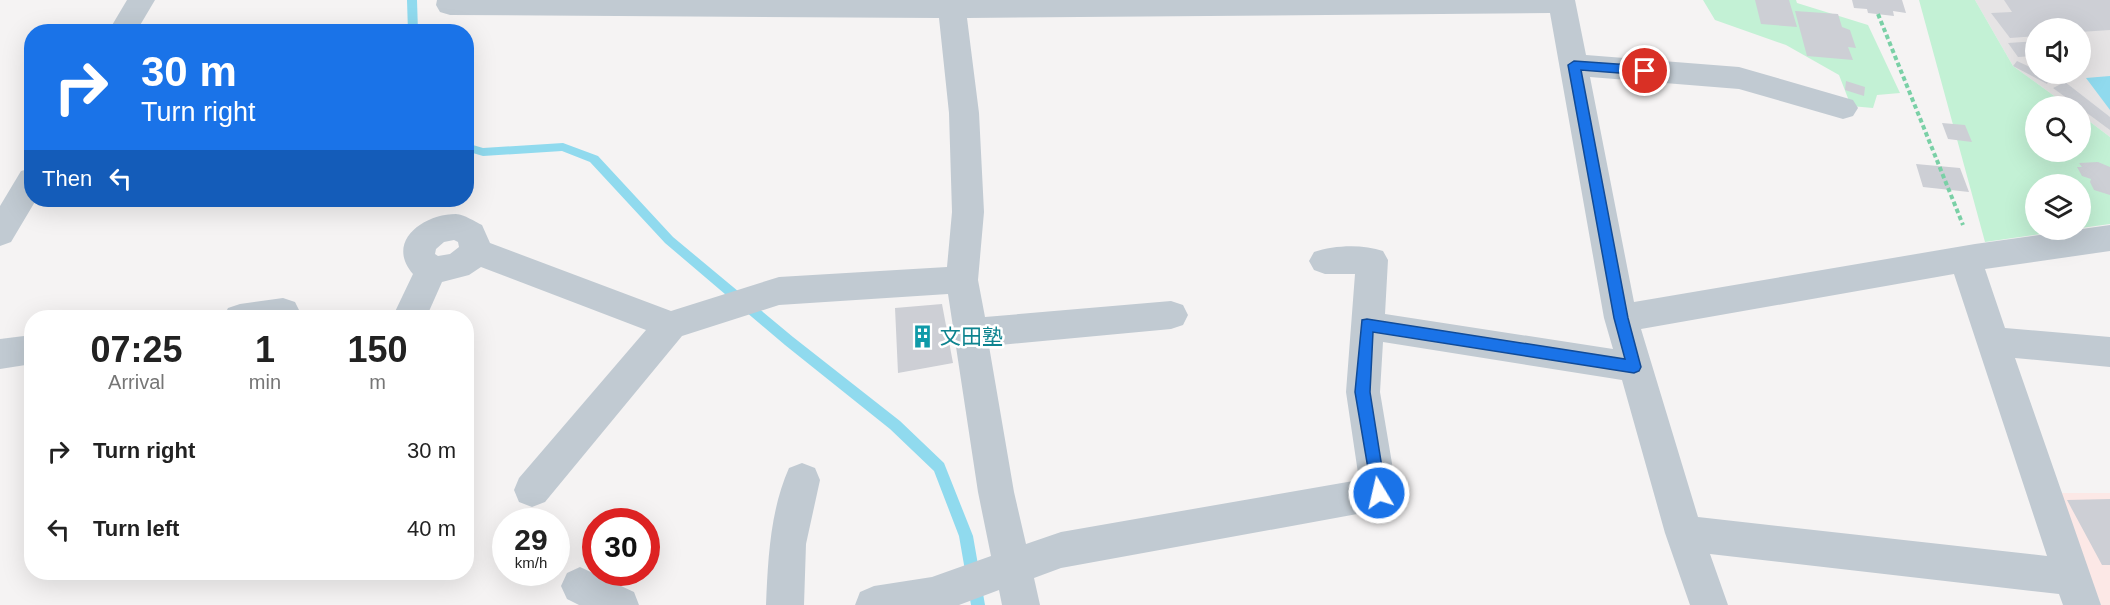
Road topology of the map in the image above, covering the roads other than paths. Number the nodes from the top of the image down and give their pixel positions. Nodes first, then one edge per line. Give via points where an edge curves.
1 (141, 0) edge
2 (452, 0) edge
3 (1562, 1) edge
4 (951, 4) edge
5 (127, 24) edge
6 (1574, 65) junction
7 (1843, 108) dead end
8 (24, 192) edge
9 (2, 226) edge
10 (2110, 238) edge
11 (1970, 258) junction
12 (1325, 261) dead end
13 (962, 280) junction
14 (413, 310) edge
15 (1171, 315) dead end
16 (1621, 318) junction
17 (670, 325) junction
18 (1367, 325) junction
19 (971, 333) junction
20 (1993, 341) junction
21 (24, 350) edge
22 (2110, 352) edge
23 (0, 354) edge
24 (1634, 367) junction
25 (802, 480) dead end
26 (532, 490) dead end
27 (1684, 533) junction
28 (1008, 568) junction
29 (580, 586) dead end
30 (2078, 591) edge
31 (620, 605) edge
32 (785, 605) edge
33 (874, 605) edge
34 (1021, 605) edge
35 (1709, 605) edge

1 - 5 street
2 - 4 street via 450,4
3 - 4 street
3 - 6 street
4 - 13 street via 964,113 968,201
6 - 7 street via 1739,78
6 - 16 street
8 - 9 street
10 - 11 street
11 - 16 street
11 - 20 street
12 - 18 street via 1372,260
13 - 17 street via 779,291
13 - 19 street
14 - 17 street via 431,271 458,266 477,252
15 - 19 street
16 - 24 street
17 - 26 street
18 - 24 street
18 - 28 street via 1363,392 1379,493 1061,550
19 - 28 street
20 - 22 street
20 - 30 street
21 - 23 street
24 - 27 street
25 - 32 street via 787,544
27 - 30 street
27 - 35 street
28 - 33 street via 932,596
28 - 34 street
29 - 31 street

